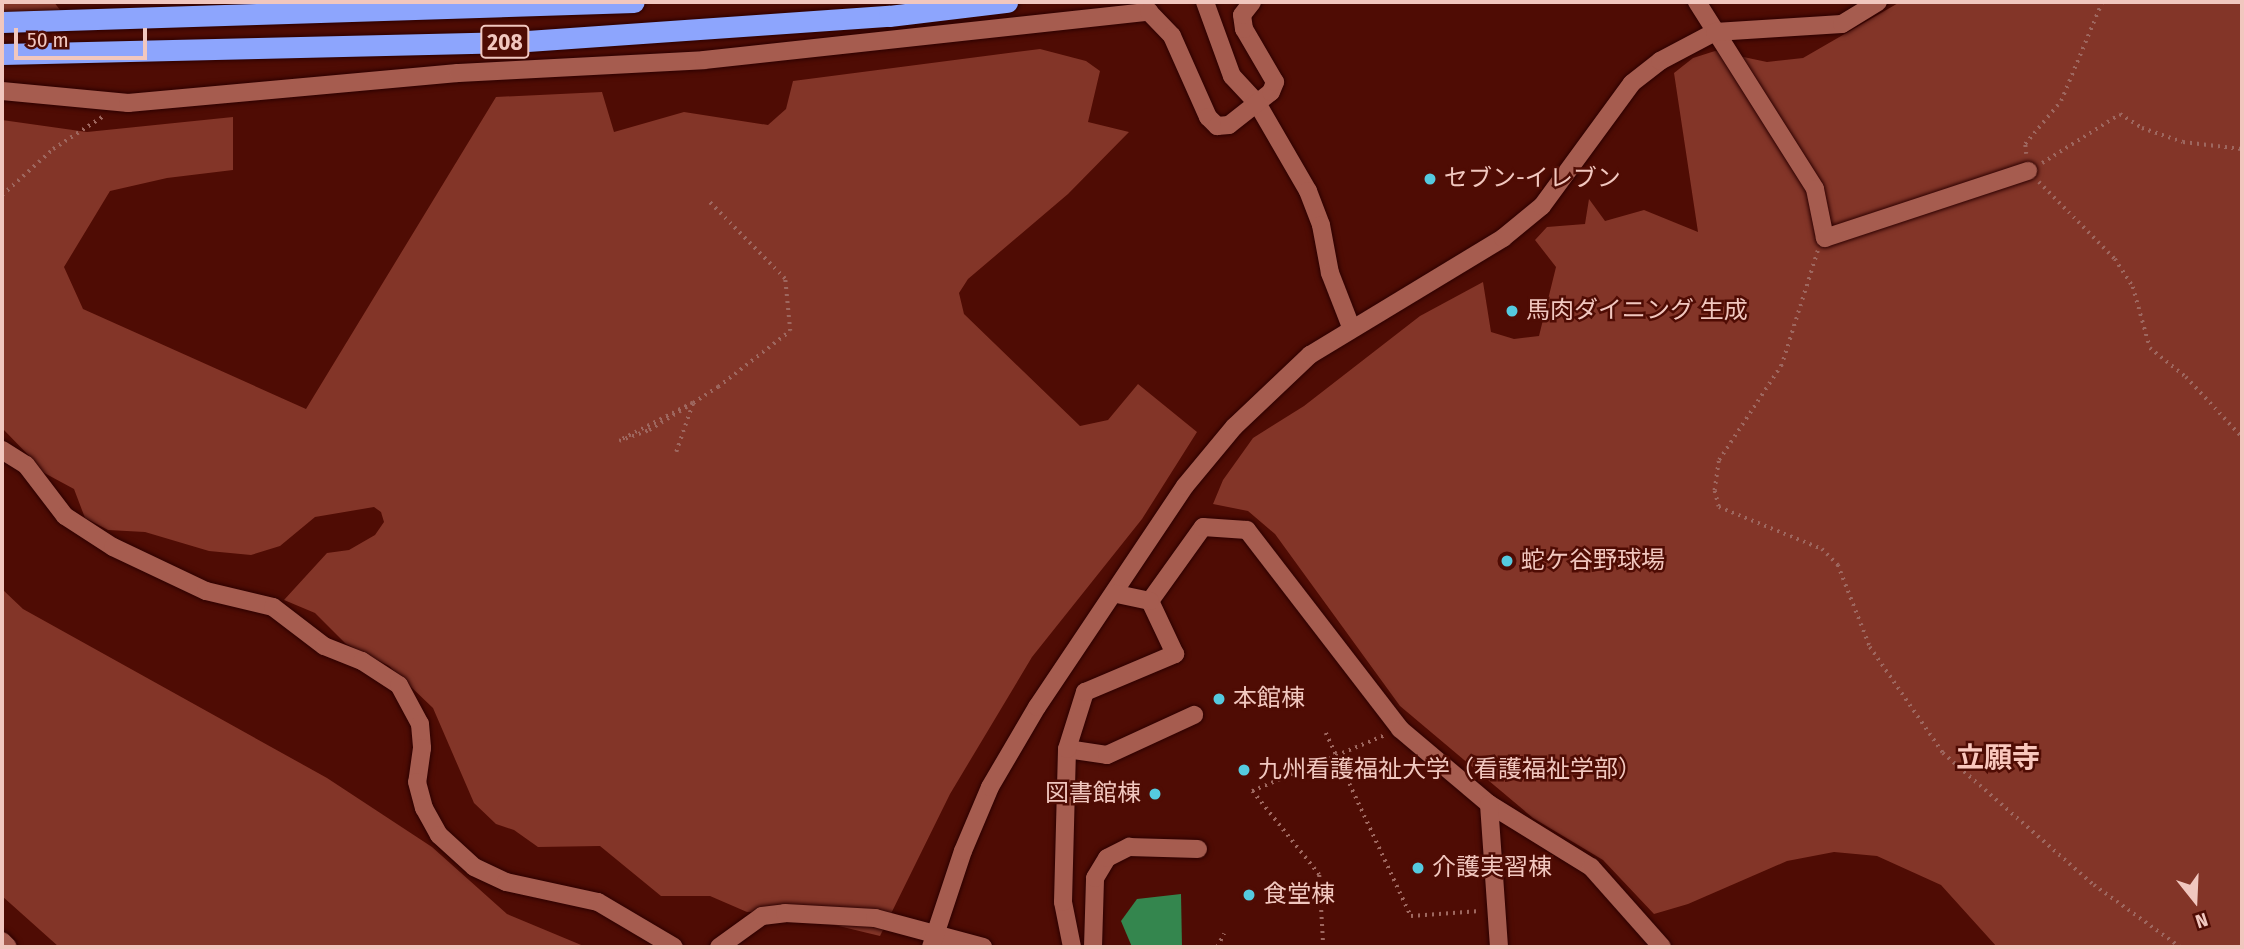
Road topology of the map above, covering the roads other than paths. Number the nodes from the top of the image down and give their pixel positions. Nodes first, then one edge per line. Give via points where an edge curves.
1 (634, 2) edge
2 (1007, 2) edge
3 (1205, 2) edge
4 (1252, 2) edge
5 (1697, 2) edge
6 (1878, 2) edge
7 (2, 22) edge
8 (1714, 32) junction
9 (2, 54) edge
10 (2, 91) edge
11 (1257, 103) junction
12 (2028, 171) road end
13 (1351, 327) junction
14 (2, 450) edge
15 (1116, 594) junction
16 (1150, 601) junction
17 (1194, 716) dead end
18 (1068, 749) junction
19 (1489, 804) junction
20 (1198, 849) dead end
21 (932, 940) edge
22 (2, 941) edge
23 (8, 947) edge
24 (674, 947) edge
25 (719, 947) edge
26 (983, 947) edge
27 (1072, 947) edge
28 (1093, 947) edge
29 (1499, 947) edge
30 (1662, 947) edge

1 - 7 highway, 208
2 - 9 highway, 208 via 889,16 513,42
3 - 11 street via 1232,76
4 - 11 street via 1242,15 1244,29 1275,82
5 - 8 street
6 - 8 street via 1842,24
8 - 12 street via 1815,189 1825,238
8 - 13 street via 1660,61 1632,83 1542,206 1503,238
10 - 11 street via 125,103 458,73 704,60 1149,12 1172,36 1208,117 1217,126 1229,125
11 - 13 street via 1308,191 1321,225 1330,273
13 - 15 street via 1310,355 1234,426 1185,486
14 - 24 street via 26,465 65,516 113,547 206,591 273,607 324,646 362,662 398,685 420,724 417,782 424,808 439,835 474,867 506,882 598,902
15 - 16 street
15 - 21 street via 1037,707 990,787
16 - 18 street via 1175,654 1085,692
16 - 19 street via 1203,527 1247,530 1400,729
17 - 18 street via 1107,755
18 - 27 street via 1063,902
19 - 29 street
19 - 30 street via 1591,867
20 - 28 street via 1129,847 1107,858 1095,878
21 - 25 street via 875,918 785,913 762,916
21 - 26 street
22 - 23 street

